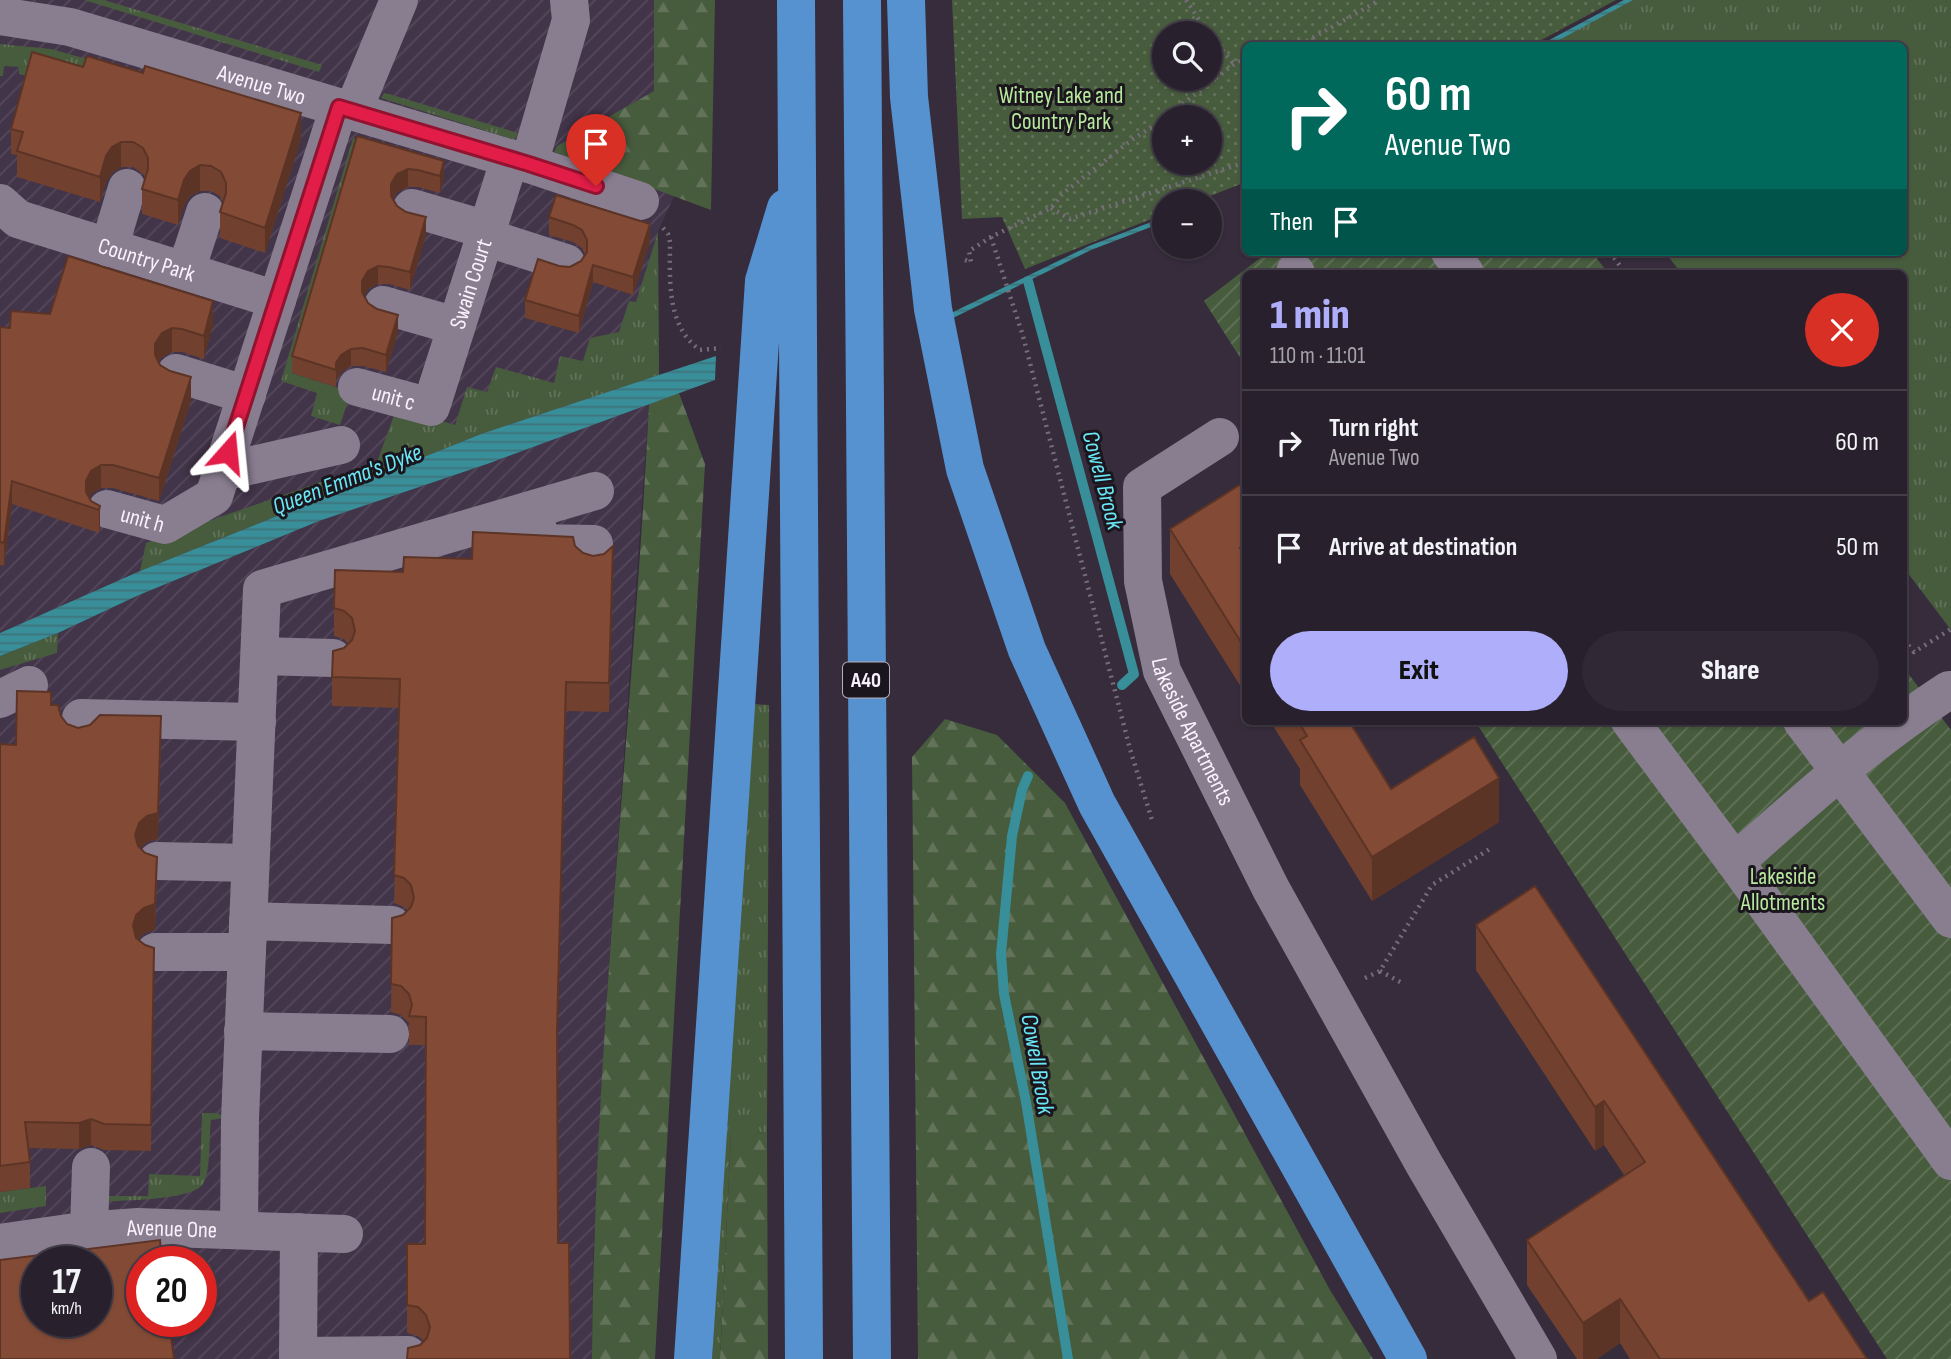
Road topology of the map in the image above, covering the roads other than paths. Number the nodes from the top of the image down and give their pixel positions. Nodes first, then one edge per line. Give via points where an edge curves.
1 (399, 0) edge
2 (569, 0) edge
3 (796, 0) edge
4 (862, 0) edge
5 (906, 0) edge
6 (0, 16) edge
7 (346, 109) junction
8 (519, 161) junction
9 (798, 167) junction
10 (127, 188) dead end
11 (205, 212) dead end
12 (647, 213) road end
13 (410, 216) edge
14 (6, 219) edge
15 (483, 243) junction
16 (109, 248) junction
17 (186, 271) junction
18 (563, 273) edge
19 (386, 297) dead end
20 (277, 300) junction
21 (459, 318) junction
22 (174, 382) edge
23 (357, 387) dead end
24 (244, 404) junction
25 (431, 407) joint
26 (1220, 437) dead end
27 (341, 445) dead end
28 (218, 484) junction
29 (595, 491) dead end
30 (539, 507) junction
31 (107, 509) dead end
32 (594, 563) edge
33 (260, 656) junction
34 (333, 658) edge
35 (1941, 697) edge
36 (257, 722) junction
37 (1907, 722) edge
38 (1633, 725) edge
39 (1805, 725) edge
40 (1902, 725) edge
41 (80, 732) edge
42 (1839, 771) junction
43 (157, 861) edge
44 (1735, 862) junction
45 (250, 863) junction
46 (1951, 919) edge
47 (392, 925) edge
48 (248, 937) junction
49 (155, 952) edge
50 (243, 1031) junction
51 (390, 1034) dead end
52 (1951, 1161) edge
53 (91, 1167) dead end
54 (239, 1230) junction
55 (89, 1231) junction
56 (299, 1232) junction
57 (344, 1234) dead end
58 (0, 1243) edge
59 (408, 1355) edge
60 (298, 1357) edge
61 (693, 1359) edge
62 (804, 1359) edge
63 (872, 1359) edge
64 (1408, 1359) edge
65 (1538, 1359) edge

1 - 7 street
2 - 8 street, Swain Court via 570,20
3 - 9 highway
4 - 63 highway, A40
5 - 64 highway via 909,97 933,309 965,469 1027,650 1097,804
6 - 7 street, Avenue Two via 70,27
7 - 8 street, Avenue Two
7 - 20 street
8 - 12 street, Avenue Two
8 - 15 street, Swain Court
9 - 61 highway via 764,281
9 - 62 highway
10 - 16 street
11 - 17 street
13 - 15 street
14 - 16 street, Country Park
15 - 18 street
15 - 21 street, Swain Court
16 - 17 street, Country Park
17 - 20 street, Country Park
19 - 21 street
20 - 24 street
21 - 25 street, Swain Court
22 - 24 street
23 - 25 street, unit c
24 - 28 street
26 - 65 street, Lakeside Apartments via 1142,487 1143,581 1161,671 1270,888
27 - 28 street
28 - 31 street, unit h via 165,525
29 - 30 street
30 - 32 street via 538,542 594,544
30 - 33 street via 262,589
33 - 34 street
33 - 36 street
35 - 37 street
36 - 41 street via 81,718
36 - 45 street
38 - 44 street
39 - 42 street
40 - 42 street
42 - 44 street
42 - 46 street
43 - 45 street
44 - 52 street
45 - 48 street
47 - 48 street
48 - 49 street
48 - 50 street
50 - 51 street
50 - 54 street
53 - 55 street
54 - 55 street, Avenue One via 162,1226
54 - 56 street, Avenue One
55 - 58 street, Avenue One
56 - 57 street, Avenue One
56 - 60 street
59 - 60 street

